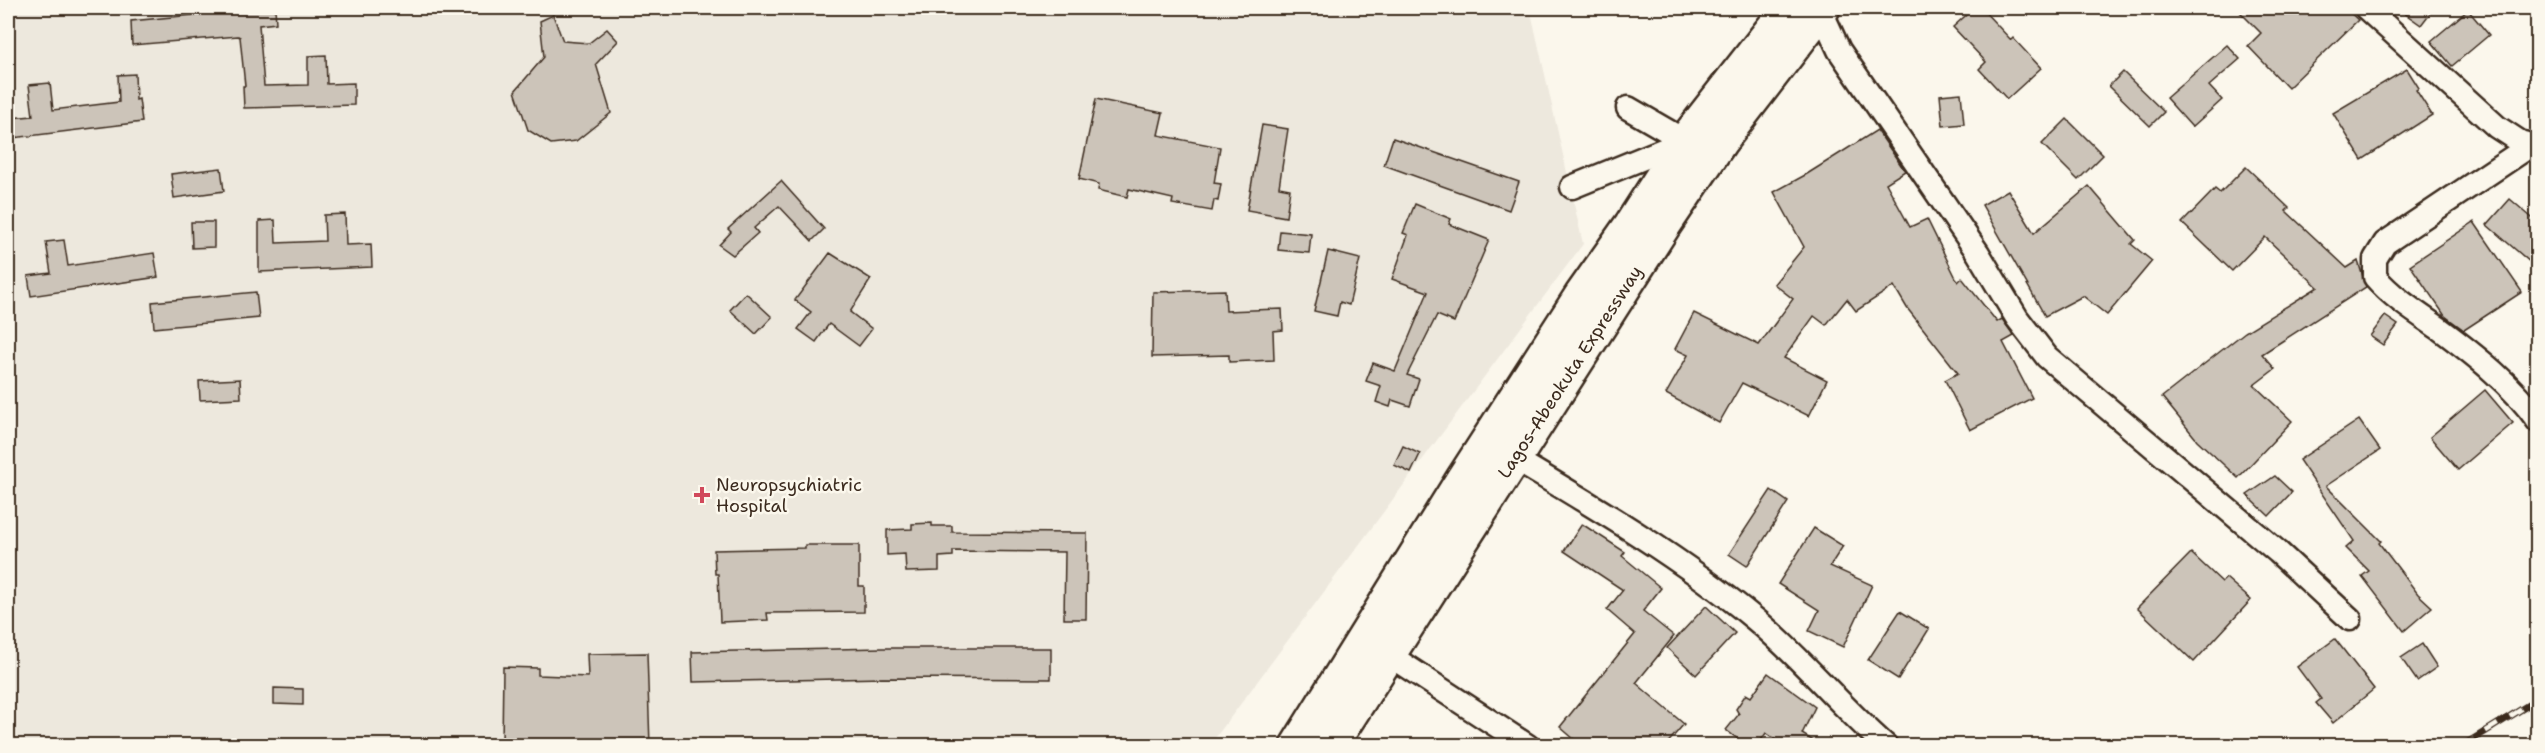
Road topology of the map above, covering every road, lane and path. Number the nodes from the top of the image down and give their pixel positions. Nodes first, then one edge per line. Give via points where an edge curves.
1 (1789, 8) edge
2 (2366, 8) edge
3 (1822, 9) edge
4 (1628, 108) dead end
5 (1685, 141) junction
6 (2534, 146) edge
7 (1572, 187) dead end
8 (2530, 393) edge
9 (2538, 421) edge
10 (1513, 458) junction
11 (2350, 619) dead end
12 (1389, 650) junction
13 (1297, 746) edge
14 (1330, 746) edge
15 (1528, 746) edge
16 (1886, 746) edge

1 - 5 highway, Lagos-Abeokuta Expressway
2 - 6 street via 2497,127
3 - 10 highway, Lagos-Abeokuta Expressway via 1720,142
3 - 11 street via 1839,50 2047,357 2278,552
4 - 5 street
5 - 7 street
5 - 13 highway, Lagos-Abeokuta Expressway via 1475,459
6 - 8 street via 2385,243 2375,259 2375,277 2387,291
8 - 9 street
10 - 12 highway, Lagos-Abeokuta Expressway
10 - 16 street via 1692,570 1756,620
12 - 14 highway, Lagos-Abeokuta Expressway
12 - 15 street via 1398,661

